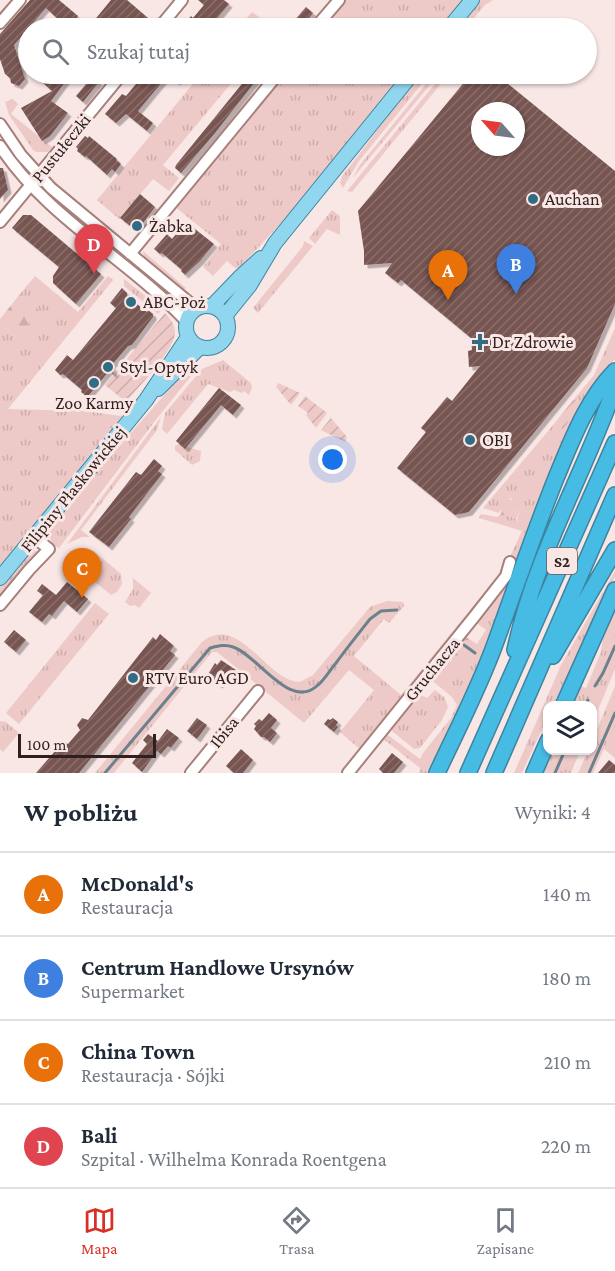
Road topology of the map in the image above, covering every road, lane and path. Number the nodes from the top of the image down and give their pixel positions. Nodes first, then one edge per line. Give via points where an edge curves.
1 (20, 0) edge
2 (182, 0) edge
3 (339, 0) edge
4 (472, 0) edge
5 (167, 18) edge
6 (324, 18) edge
7 (457, 18) edge
8 (0, 23) edge
9 (114, 84) edge
10 (270, 84) edge
11 (404, 84) edge
12 (0, 124) edge
13 (0, 146) edge
14 (39, 175) junction
15 (31, 185) junction
16 (0, 222) edge
17 (272, 248) junction
18 (130, 254) junction
19 (212, 306) junction
20 (196, 308) junction
21 (225, 316) junction
22 (186, 321) junction
23 (188, 337) junction
24 (200, 347) junction
25 (615, 371) edge
26 (615, 387) edge
27 (146, 400) junction
28 (615, 443) edge
29 (615, 495) edge
30 (34, 537) junction
31 (615, 550) edge
32 (510, 562) dead end
33 (0, 578) edge
34 (615, 590) edge
35 (0, 605) edge
36 (509, 678) junction
37 (533, 686) junction
38 (258, 691) dead end
39 (565, 701) edge
40 (543, 752) edge
41 (191, 773) edge
42 (348, 773) edge
43 (437, 773) edge
44 (468, 773) edge
45 (494, 773) edge
46 (534, 773) edge

1 - 8 street
2 - 5 street
3 - 6 street
4 - 7 main road
9 - 14 street, Pustułeczki
10 - 18 street
11 - 17 main road
12 - 14 street
13 - 15 street
14 - 15 street, Pustułeczki
14 - 18 street
15 - 16 street, Pustułeczki
15 - 22 street
17 - 19 main road
17 - 21 main road
18 - 20 street
19 - 20 main road
19 - 21 main road
20 - 22 main road
21 - 24 main road via 228,328 223,341 215,347
22 - 23 main road
23 - 24 main road
23 - 27 main road, Filipiny Płaskowickiej
24 - 27 main road, Filipiny Płaskowickiej
25 - 43 highway via 592,400 578,427 535,531 494,647
26 - 36 highway via 543,556 521,621
27 - 30 main road, Filipiny Płaskowickiej
28 - 36 highway, S2
29 - 37 highway, S2
30 - 33 main road, Filipiny Płaskowickiej
30 - 35 street via 49,549
31 - 37 highway
32 - 42 street, Gruchacza via 506,576 474,618
34 - 39 highway
36 - 44 highway, S2
37 - 45 highway, S2
38 - 41 street, Ibisa
40 - 46 highway

